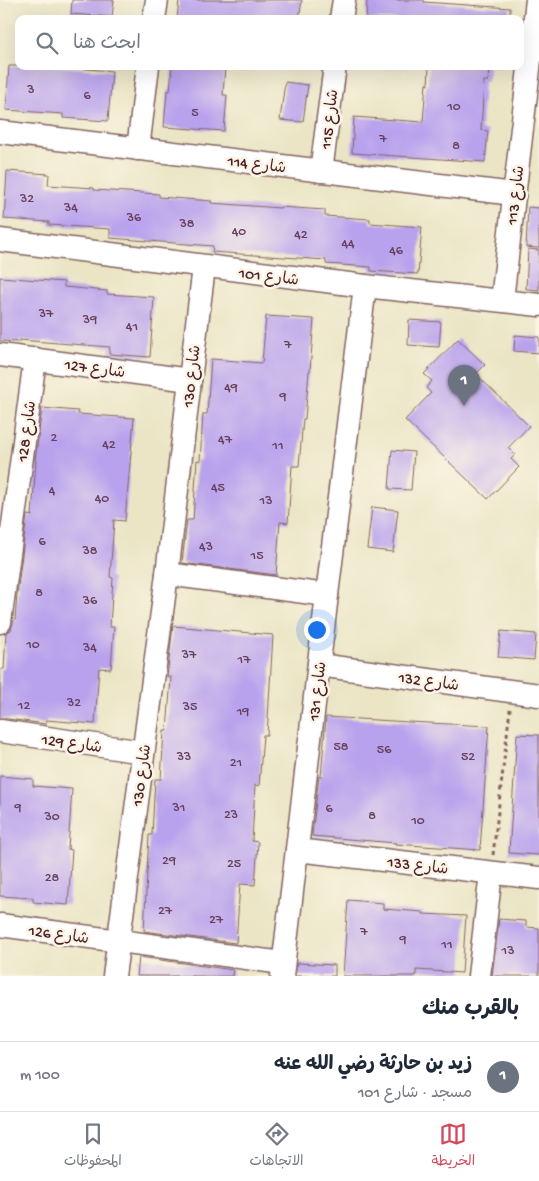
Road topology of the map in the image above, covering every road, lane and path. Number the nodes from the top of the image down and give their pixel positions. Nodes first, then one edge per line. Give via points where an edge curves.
1 (157, 0) edge
2 (344, 0) edge
3 (532, 0) edge
4 (537, 0) edge
5 (155, 15) edge
6 (342, 15) edge
7 (148, 70) edge
8 (334, 70) edge
9 (0, 132) edge
10 (138, 149) junction
11 (321, 171) junction
12 (514, 194) junction
13 (0, 240) edge
14 (204, 267) junction
15 (365, 286) junction
16 (502, 300) junction
17 (539, 305) edge
18 (0, 355) edge
19 (35, 359) junction
20 (190, 380) junction
21 (167, 574) junction
22 (327, 595) junction
23 (0, 622) edge
24 (319, 666) junction
25 (512, 691) junction
26 (539, 695) edge
27 (0, 732) edge
28 (143, 752) junction
29 (297, 850) junction
30 (491, 873) junction
31 (539, 878) edge
32 (0, 925) edge
33 (118, 941) junction
34 (282, 970) edge
35 (114, 976) edge
36 (479, 976) edge

1 - 5 street
2 - 6 street
3 - 4 street
4 - 12 street, شارع 113
7 - 10 street
8 - 11 street, شارع 115
9 - 10 street, شارع 114
10 - 11 street, شارع 114
11 - 12 street, شارع 114
12 - 16 street, شارع 113
13 - 14 street, شارع 101
14 - 15 street, شارع 101
14 - 20 street, شارع 130
15 - 16 street, شارع 101
15 - 22 street, شارع 131
16 - 17 street, شارع 101
18 - 19 street, شارع 127
19 - 20 street, شارع 127
19 - 23 street, شارع 128
20 - 21 street, شارع 130
21 - 22 street
21 - 28 street, شارع 130
22 - 24 street, شارع 131
24 - 25 street, شارع 132
24 - 29 street, شارع 131
25 - 26 street, شارع 132
25 - 30 path
27 - 28 street, شارع 129
28 - 33 street, شارع 130
29 - 30 street, شارع 133
29 - 34 street, شارع 131
30 - 31 street, شارع 133
30 - 36 street
32 - 33 street, شارع 126
33 - 34 street, شارع 126
33 - 35 street, شارع 130

